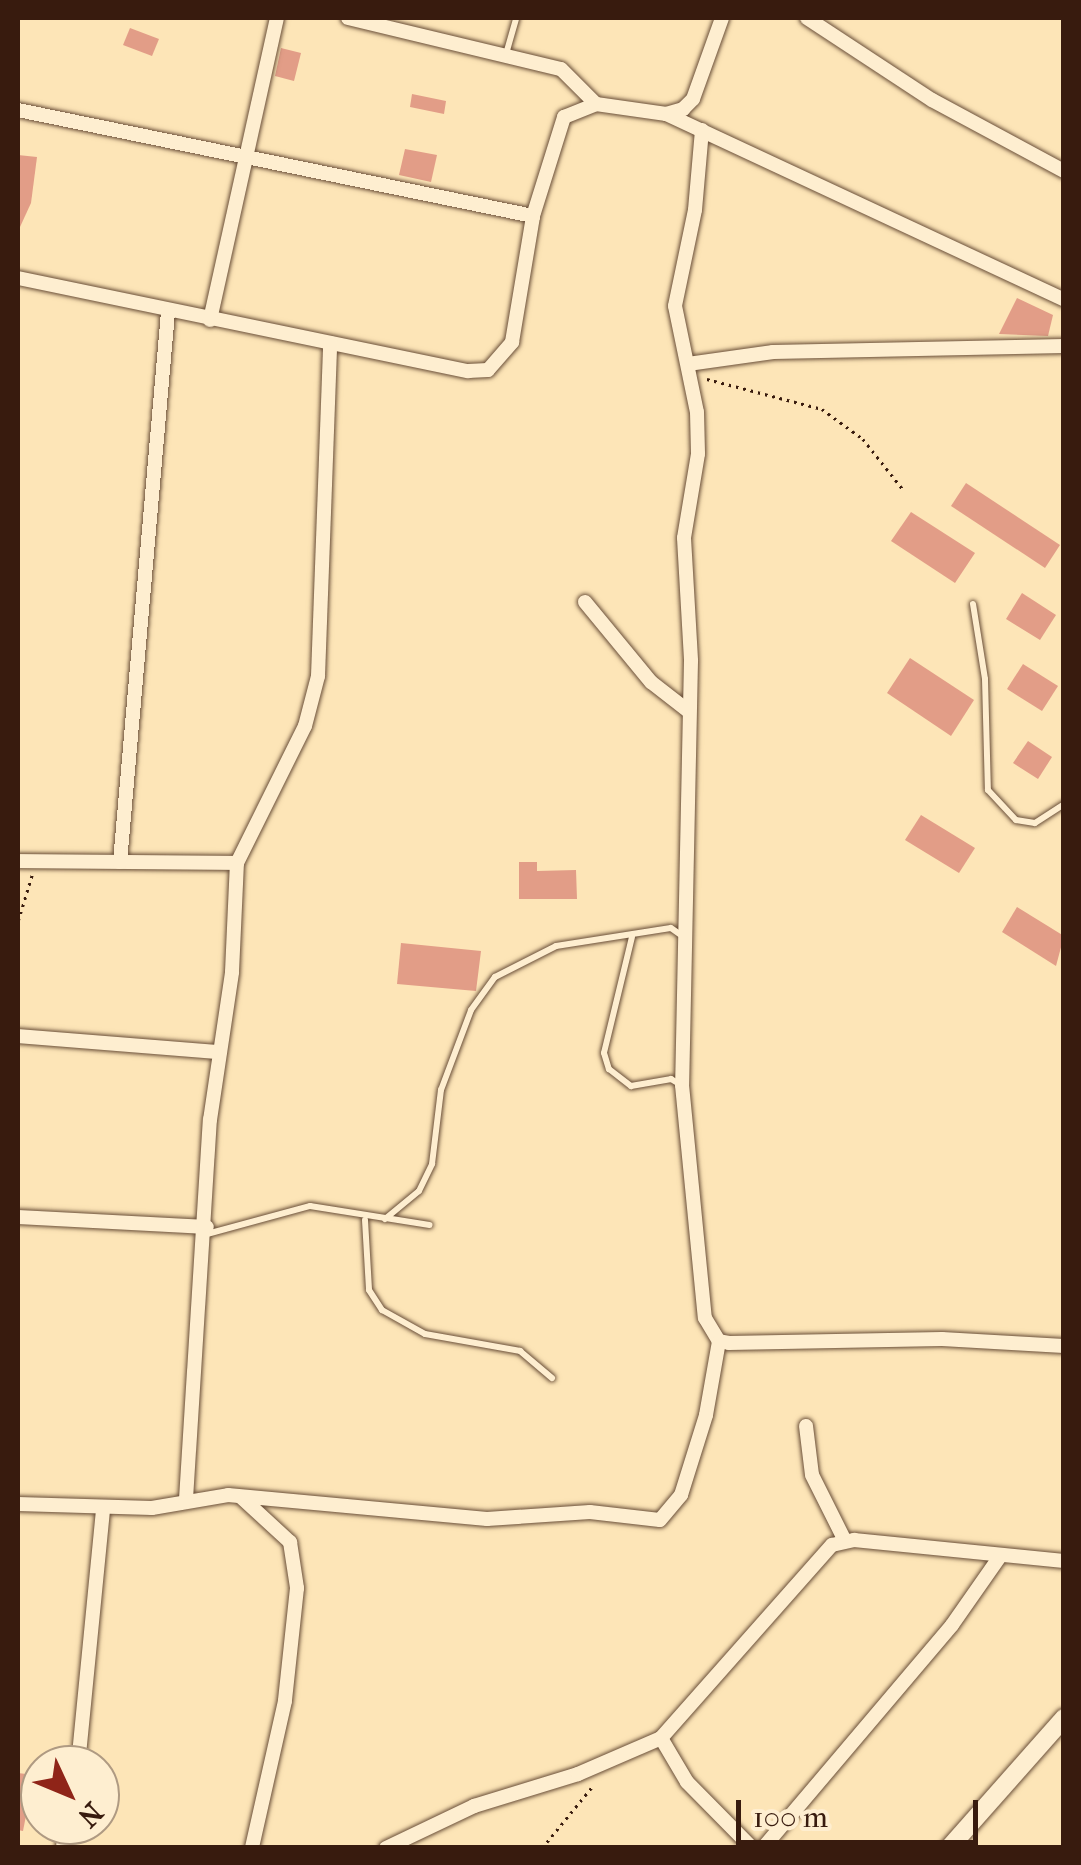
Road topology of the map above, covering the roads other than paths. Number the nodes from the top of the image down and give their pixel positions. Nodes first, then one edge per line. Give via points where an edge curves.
1 (277, 18) edge
2 (348, 18) edge
3 (516, 18) edge
4 (722, 18) edge
5 (807, 18) edge
6 (504, 60) junction
7 (596, 104) junction
8 (18, 110) edge
9 (666, 114) junction
10 (702, 130) junction
11 (244, 159) junction
12 (1064, 171) edge
13 (533, 216) junction
14 (18, 278) edge
15 (1064, 300) edge
16 (168, 312) junction
17 (210, 320) junction
18 (330, 342) junction
19 (1064, 346) edge
20 (688, 364) junction
21 (585, 602) dead end
22 (973, 604) dead end
23 (688, 710) junction
24 (1064, 804) edge
25 (18, 860) edge
26 (120, 862) junction
27 (237, 863) junction
28 (632, 937) junction
29 (684, 938) junction
30 (18, 1036) edge
31 (219, 1052) junction
32 (682, 1085) junction
33 (18, 1216) edge
34 (384, 1219) junction
35 (364, 1220) junction
36 (430, 1225) dead end
37 (207, 1230) junction
38 (719, 1341) junction
39 (1064, 1346) edge
40 (552, 1378) dead end
41 (806, 1426) dead end
42 (241, 1497) junction
43 (186, 1499) junction
44 (18, 1504) edge
45 (103, 1508) junction
46 (845, 1541) junction
47 (999, 1558) junction
48 (1064, 1562) edge
49 (1064, 1718) edge
50 (660, 1738) junction
51 (80, 1745) edge
52 (252, 1848) edge
53 (386, 1848) edge
54 (752, 1848) edge
55 (763, 1848) edge
56 (949, 1848) edge

1 - 11 street
2 - 6 street
3 - 6 lane
4 - 9 street via 693,99
5 - 12 street via 916,90
6 - 7 street via 561,69
7 - 9 street
7 - 13 street via 564,117
8 - 11 street
9 - 10 street
10 - 15 street
10 - 20 street via 696,210 675,306
11 - 13 street
11 - 17 street
13 - 18 street via 512,342 488,370 468,372
14 - 16 street
16 - 17 street
16 - 26 street
17 - 18 street
18 - 27 street via 314,700
19 - 20 street via 773,352
20 - 23 street via 698,454 684,538
21 - 23 street via 651,682
22 - 24 lane via 986,680 988,790 1016,820 1036,823
23 - 29 street
25 - 26 street
26 - 27 street
27 - 31 street via 232,972
28 - 29 lane via 671,928
28 - 32 lane via 604,1053 609,1069 632,1086 671,1078
28 - 34 lane via 556,946 495,977 471,1010 441,1090 432,1164 419,1191
29 - 32 street
30 - 31 street
31 - 37 street
32 - 38 street via 700,1291
33 - 37 street
34 - 35 lane
34 - 36 lane
35 - 37 lane via 310,1206
35 - 40 lane via 369,1290 382,1310 426,1334 520,1351
37 - 43 street
38 - 39 street via 942,1339
38 - 42 street via 704,1425 685,1465 681,1495 660,1520 590,1512 487,1519
41 - 46 street via 812,1476
42 - 43 street
42 - 52 street via 290,1542 297,1588 284,1701
43 - 45 street
44 - 45 street
45 - 51 street
46 - 47 street
46 - 50 street via 821,1552
47 - 48 street
47 - 55 street via 952,1626
49 - 56 street
50 - 53 street via 578,1774 474,1806
50 - 54 street via 686,1782

